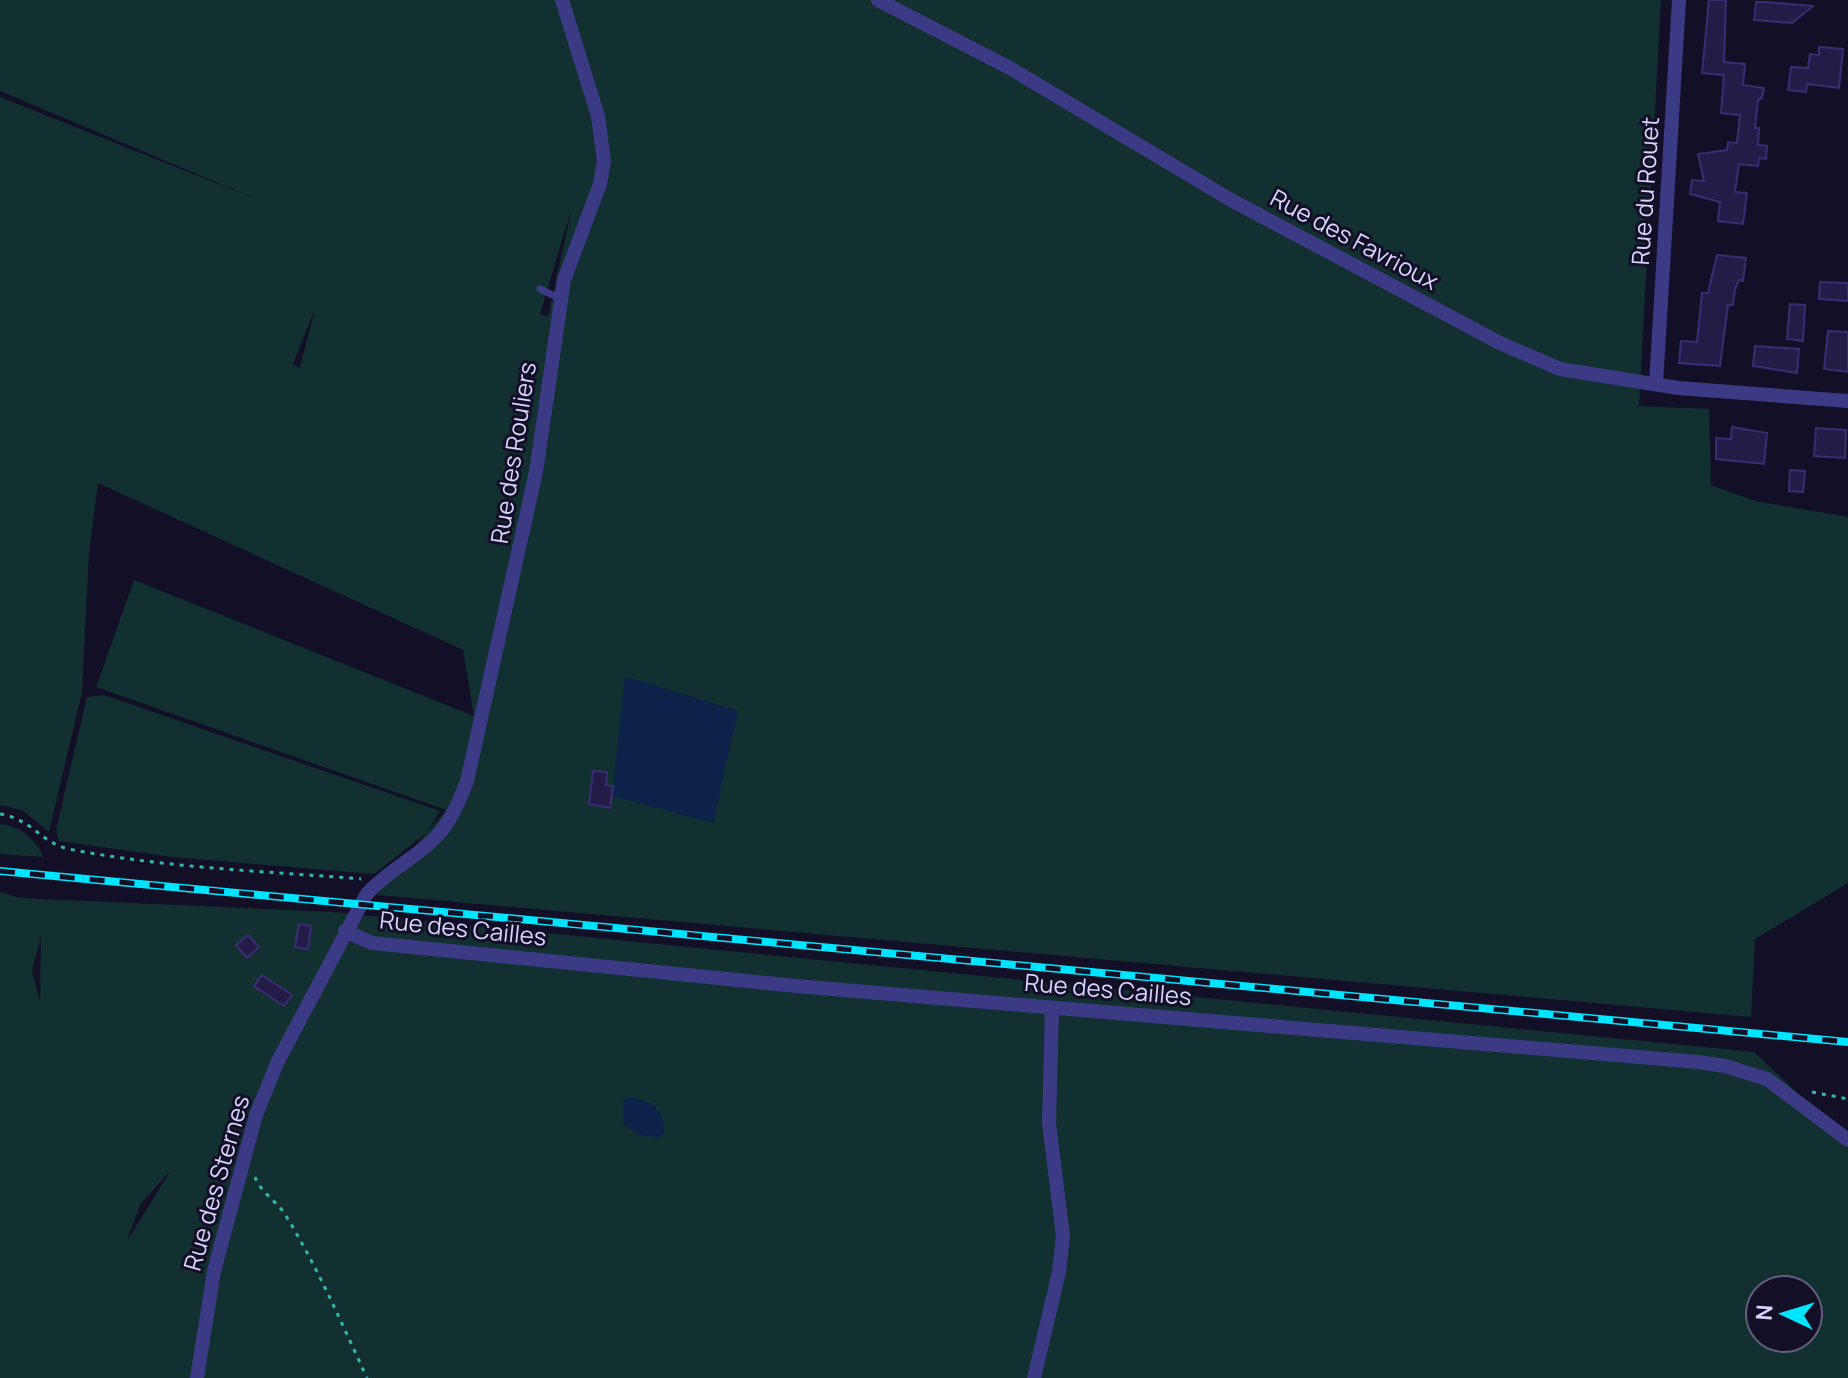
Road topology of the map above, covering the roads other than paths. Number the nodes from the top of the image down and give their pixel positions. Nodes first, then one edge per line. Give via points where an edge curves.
1 (562, 0) edge
2 (878, 0) edge
3 (1679, 0) edge
4 (540, 289) dead end
5 (561, 299) junction
6 (1656, 384) junction
7 (1848, 401) edge
8 (376, 883) joint
9 (345, 931) junction
10 (1052, 1008) junction
11 (1848, 1140) edge
12 (197, 1378) edge
13 (1034, 1378) edge

1 - 5 street, Rue des Rouliers via 598,116 604,161
2 - 6 street, Rue des Favrioux via 1008,67 1231,200 1500,343 1560,369
3 - 6 street, Rue du Rouet
4 - 5 lane
5 - 8 street, Rue des Rouliers via 536,472 467,781 451,818 434,840
6 - 7 street, Rue des Favrioux
8 - 9 street, Rue des Sternes
9 - 10 street, Rue des Cailles via 372,943
9 - 12 street, Rue des Sternes via 256,1115 214,1271
10 - 11 street, Rue des Cailles via 1712,1064 1756,1074
10 - 13 street via 1049,1123 1063,1236

